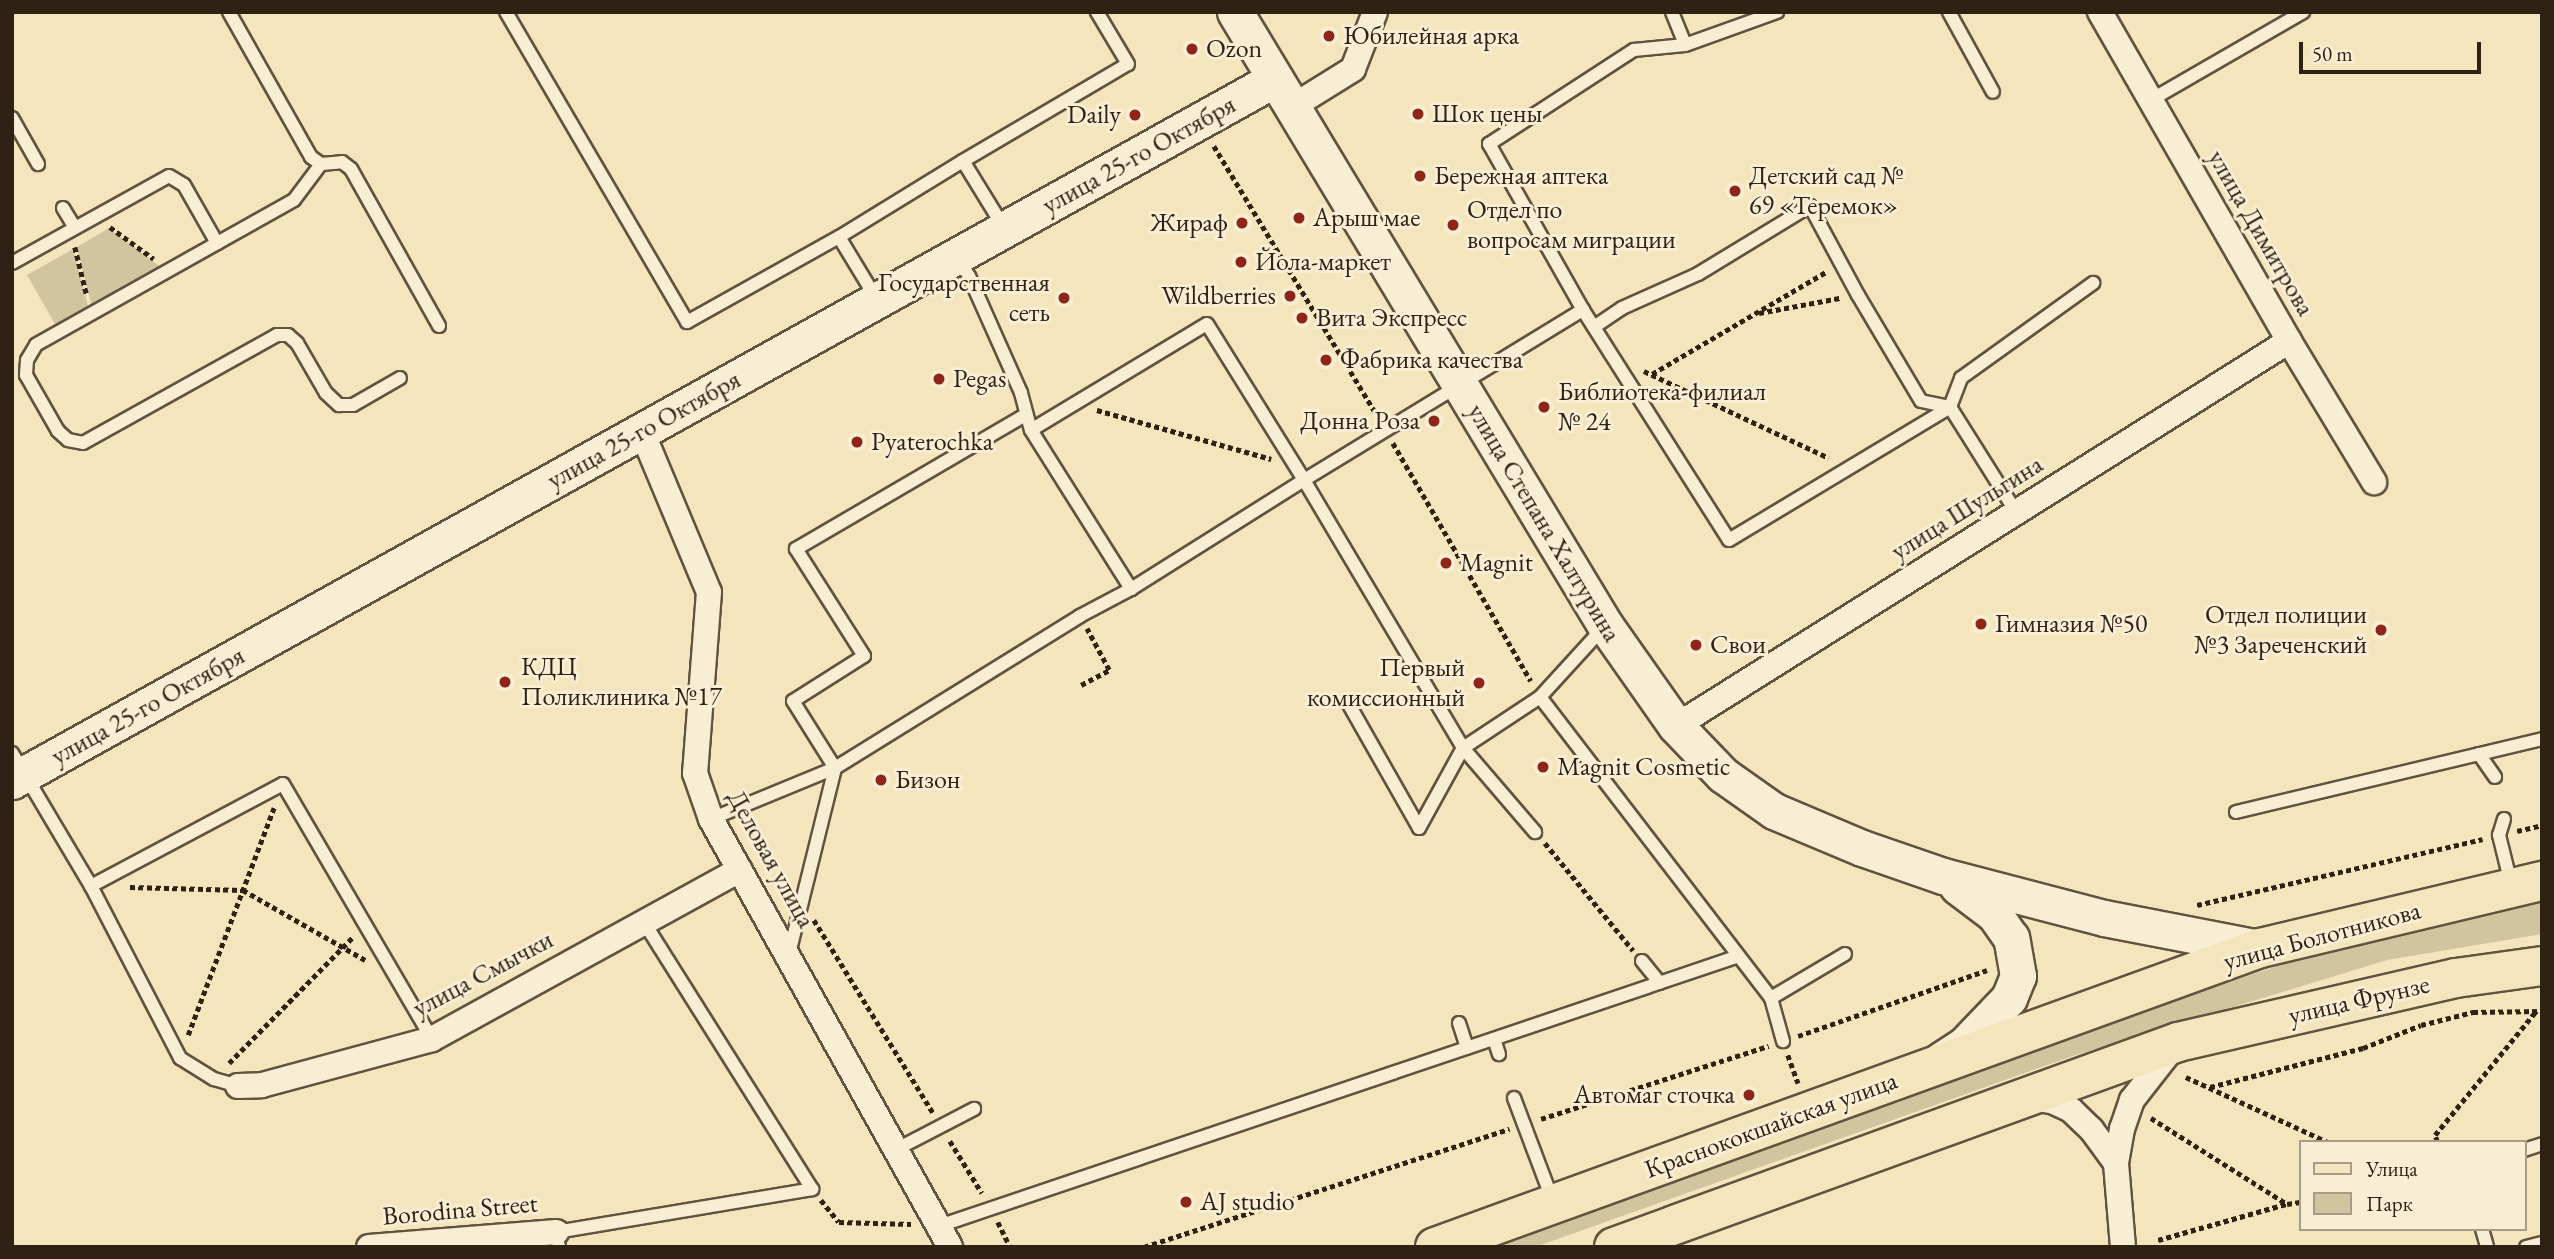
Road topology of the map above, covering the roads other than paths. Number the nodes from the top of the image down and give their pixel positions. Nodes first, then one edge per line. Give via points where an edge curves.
1 (229, 12) edge
2 (506, 12) edge
3 (1097, 12) edge
4 (1235, 12) edge
5 (1375, 12) edge
6 (1672, 12) edge
7 (1777, 12) edge
8 (1949, 12) edge
9 (2100, 12) edge
10 (2303, 12) edge
11 (1685, 45) junction
12 (1993, 92) dead end
13 (1283, 93) junction
14 (2149, 101) junction
15 (12, 118) edge
16 (963, 161) junction
17 (38, 164) dead end
18 (321, 164) junction
19 (63, 208) dead end
20 (73, 229) junction
21 (1004, 230) junction
22 (839, 237) junction
23 (217, 243) junction
24 (956, 255) junction
25 (12, 263) edge
26 (2093, 283) dead end
27 (878, 300) junction
28 (1583, 310) junction
29 (439, 326) dead end
30 (1594, 327) junction
31 (2289, 341) junction
32 (400, 379) dead end
33 (1460, 386) junction
34 (1950, 407) junction
35 (1025, 415) junction
36 (1031, 430) junction
37 (642, 432) junction
38 (1304, 480) junction
39 (2374, 482) dead end
40 (2016, 512) junction
41 (1130, 589) junction
42 (1605, 625) junction
43 (1540, 697) junction
44 (1347, 701) dead end
45 (1676, 726) junction
46 (2542, 739) edge
47 (1464, 748) junction
48 (2480, 754) junction
49 (835, 768) junction
50 (16, 770) edge
51 (2495, 777) dead end
52 (2236, 812) dead end
53 (711, 819) junction
54 (2504, 819) dead end
55 (1535, 832) road end
56 (740, 870) junction
57 (1943, 876) junction
58 (2527, 884) edge
59 (91, 886) junction
60 (643, 921) junction
61 (2260, 948) junction
62 (789, 954) junction
63 (1845, 954) dead end
64 (1736, 957) junction
65 (1642, 961) road end
66 (2542, 966) edge
67 (1660, 983) junction
68 (1771, 998) junction
69 (2106, 1002) joint
70 (1459, 1023) dead end
71 (432, 1039) junction
72 (1494, 1039) junction
73 (1783, 1041) road end
74 (1467, 1048) junction
75 (1499, 1054) dead end
76 (2182, 1060) junction
77 (1933, 1066) junction
78 (238, 1086) joint
79 (2022, 1097) junction
80 (1514, 1098) dead end
81 (974, 1109) dead end
82 (897, 1149) junction
83 (2116, 1163) junction
84 (1555, 1205) junction
85 (944, 1236) edge
86 (558, 1239) edge
87 (2542, 1243) edge
88 (369, 1247) edge
89 (1435, 1247) edge
90 (1614, 1247) edge
91 (2123, 1247) edge
92 (2526, 1247) edge

1 - 18 lane via 311,158
2 - 22 lane via 687,322
3 - 16 lane via 1128,64
4 - 13 street, улица Степана Халтурина
5 - 13 street via 1353,69
6 - 11 lane
7 - 11 lane
8 - 12 lane
9 - 14 street, улица Димитрова
10 - 14 lane
11 - 28 lane via 1634,50 1489,144
13 - 21 street, улица 25-го Октября
13 - 33 street, улица Степана Халтурина
14 - 31 street, улица Димитрова
15 - 17 lane
16 - 21 lane
16 - 22 lane
18 - 23 lane via 294,200
18 - 29 lane via 337,161 351,169
19 - 20 lane
20 - 23 lane via 162,178 174,177 184,185
20 - 25 lane
21 - 24 street, улица 25-го Октября
22 - 27 lane
23 - 32 lane via 36,345 25,368 58,431 75,442 90,441 277,335 288,335 298,343 326,393 339,405 353,405
24 - 27 street, улица 25-го Октября
24 - 35 lane via 970,276 1021,393
26 - 34 lane via 1961,379
27 - 37 street, улица 25-го Октября
28 - 30 lane
28 - 33 lane
30 - 34 lane via 1622,308 1698,274 1810,206 1921,401
30 - 34 lane via 1729,540
31 - 39 street, улица Димитрова
31 - 40 street, улица Шульгина
33 - 38 lane
33 - 42 street, улица Степана Халтурина
34 - 40 lane
35 - 36 lane
35 - 49 lane via 796,549 864,656 793,701
36 - 38 lane via 1207,324
36 - 41 lane
37 - 50 street, улица 25-го Октября
37 - 53 street, Деловая улица via 709,592 695,774
38 - 41 lane
38 - 47 lane
40 - 45 street, улица Шульгина
41 - 49 lane
42 - 43 lane
42 - 45 street, улица Степана Халтурина
43 - 47 lane
43 - 64 lane
44 - 47 lane via 1419,828
45 - 57 street, улица Степана Халтурина via 1723,775 1774,811
46 - 48 lane
47 - 55 lane
48 - 51 lane
48 - 52 lane
49 - 53 lane
49 - 62 lane
50 - 59 lane
53 - 56 street, Деловая улица
54 - 58 lane via 2499,835
56 - 60 street, улица Смычки
56 - 62 street, Деловая улица
57 - 61 street, улица Степана Халтурина via 2104,918
57 - 77 street, улица Степана Халтурина via 1994,914 2011,938 2018,976 2009,998 1964,1045
58 - 61 main road, улица Болотникова
59 - 71 lane via 283,784
59 - 78 lane via 180,1058 214,1079
60 - 71 street, улица Смычки
60 - 86 lane via 812,1189
61 - 69 main road, улица Болотникова
62 - 82 street, Деловая улица
63 - 68 lane
64 - 67 lane
64 - 68 lane
65 - 67 lane
66 - 76 main road, улица Фрунзе via 2456,978
67 - 72 lane
68 - 73 lane
69 - 77 main road, Краснококшайская улица
70 - 74 lane
71 - 78 street, улица Смычки via 262,1085
72 - 74 lane
72 - 75 lane
74 - 85 lane via 991,1208
76 - 79 main road
76 - 83 street via 2132,1100
77 - 84 main road, Краснококшайская улица
79 - 83 street via 2052,1101 2071,1110
79 - 90 main road
80 - 84 lane
81 - 82 lane
82 - 85 street, Деловая улица
83 - 91 street
84 - 89 main road, Краснококшайская улица
86 - 88 street, Borodina Street
87 - 92 lane

